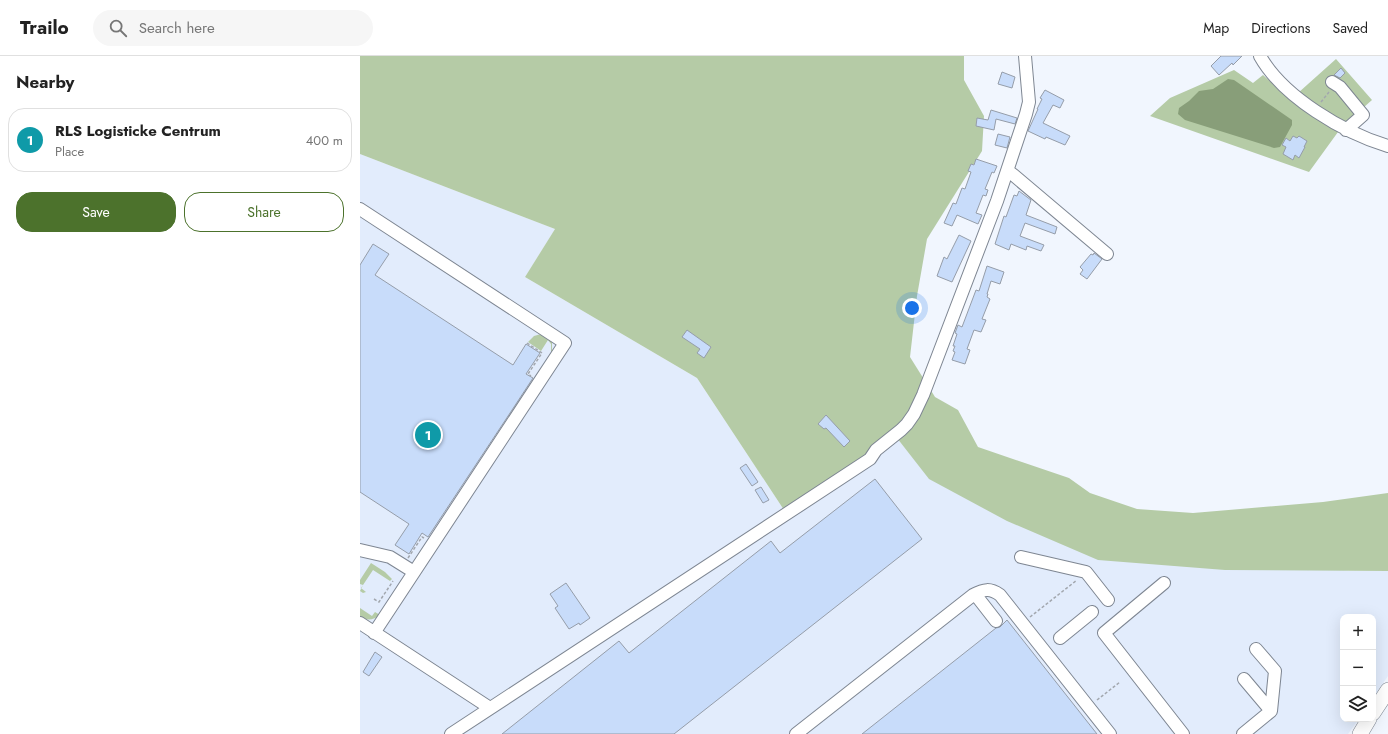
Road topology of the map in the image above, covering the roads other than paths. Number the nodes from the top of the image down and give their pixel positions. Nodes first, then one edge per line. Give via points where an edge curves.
1 (1025, 56) edge
2 (1260, 56) edge
3 (1332, 82) road end
4 (1346, 130) junction
5 (1388, 146) edge
6 (1008, 171) junction
7 (360, 209) edge
8 (1107, 254) dead end
9 (360, 550) edge
10 (1021, 557) dead end
11 (414, 572) junction
12 (1164, 583) dead end
13 (975, 594) junction
14 (1108, 600) dead end
15 (1092, 612) dead end
16 (996, 621) dead end
17 (360, 623) edge
18 (374, 633) junction
19 (1060, 638) dead end
20 (1256, 649) dead end
21 (1244, 679) dead end
22 (1388, 690) edge
23 (490, 708) junction
24 (1376, 708) edge
25 (1271, 711) junction
26 (1367, 722) edge
27 (451, 734) edge
28 (796, 734) edge
29 (1110, 734) edge
30 (1183, 734) edge
31 (1243, 734) edge
32 (1360, 734) edge

1 - 6 street via 1029,102
2 - 4 street via 1285,89
3 - 4 street via 1340,87 1363,114
4 - 5 street
6 - 8 street
6 - 23 street via 923,395 907,424 876,450 870,460
7 - 11 street via 565,343
9 - 11 street via 390,557
10 - 14 street via 1086,572
11 - 18 street
12 - 30 street via 1104,633
13 - 16 street
13 - 28 street
13 - 29 street via 988,589 1000,595
15 - 19 street
17 - 18 street
18 - 23 street
20 - 25 street via 1275,671
21 - 25 street
22 - 24 main road
23 - 27 street
25 - 31 street
26 - 32 main road

